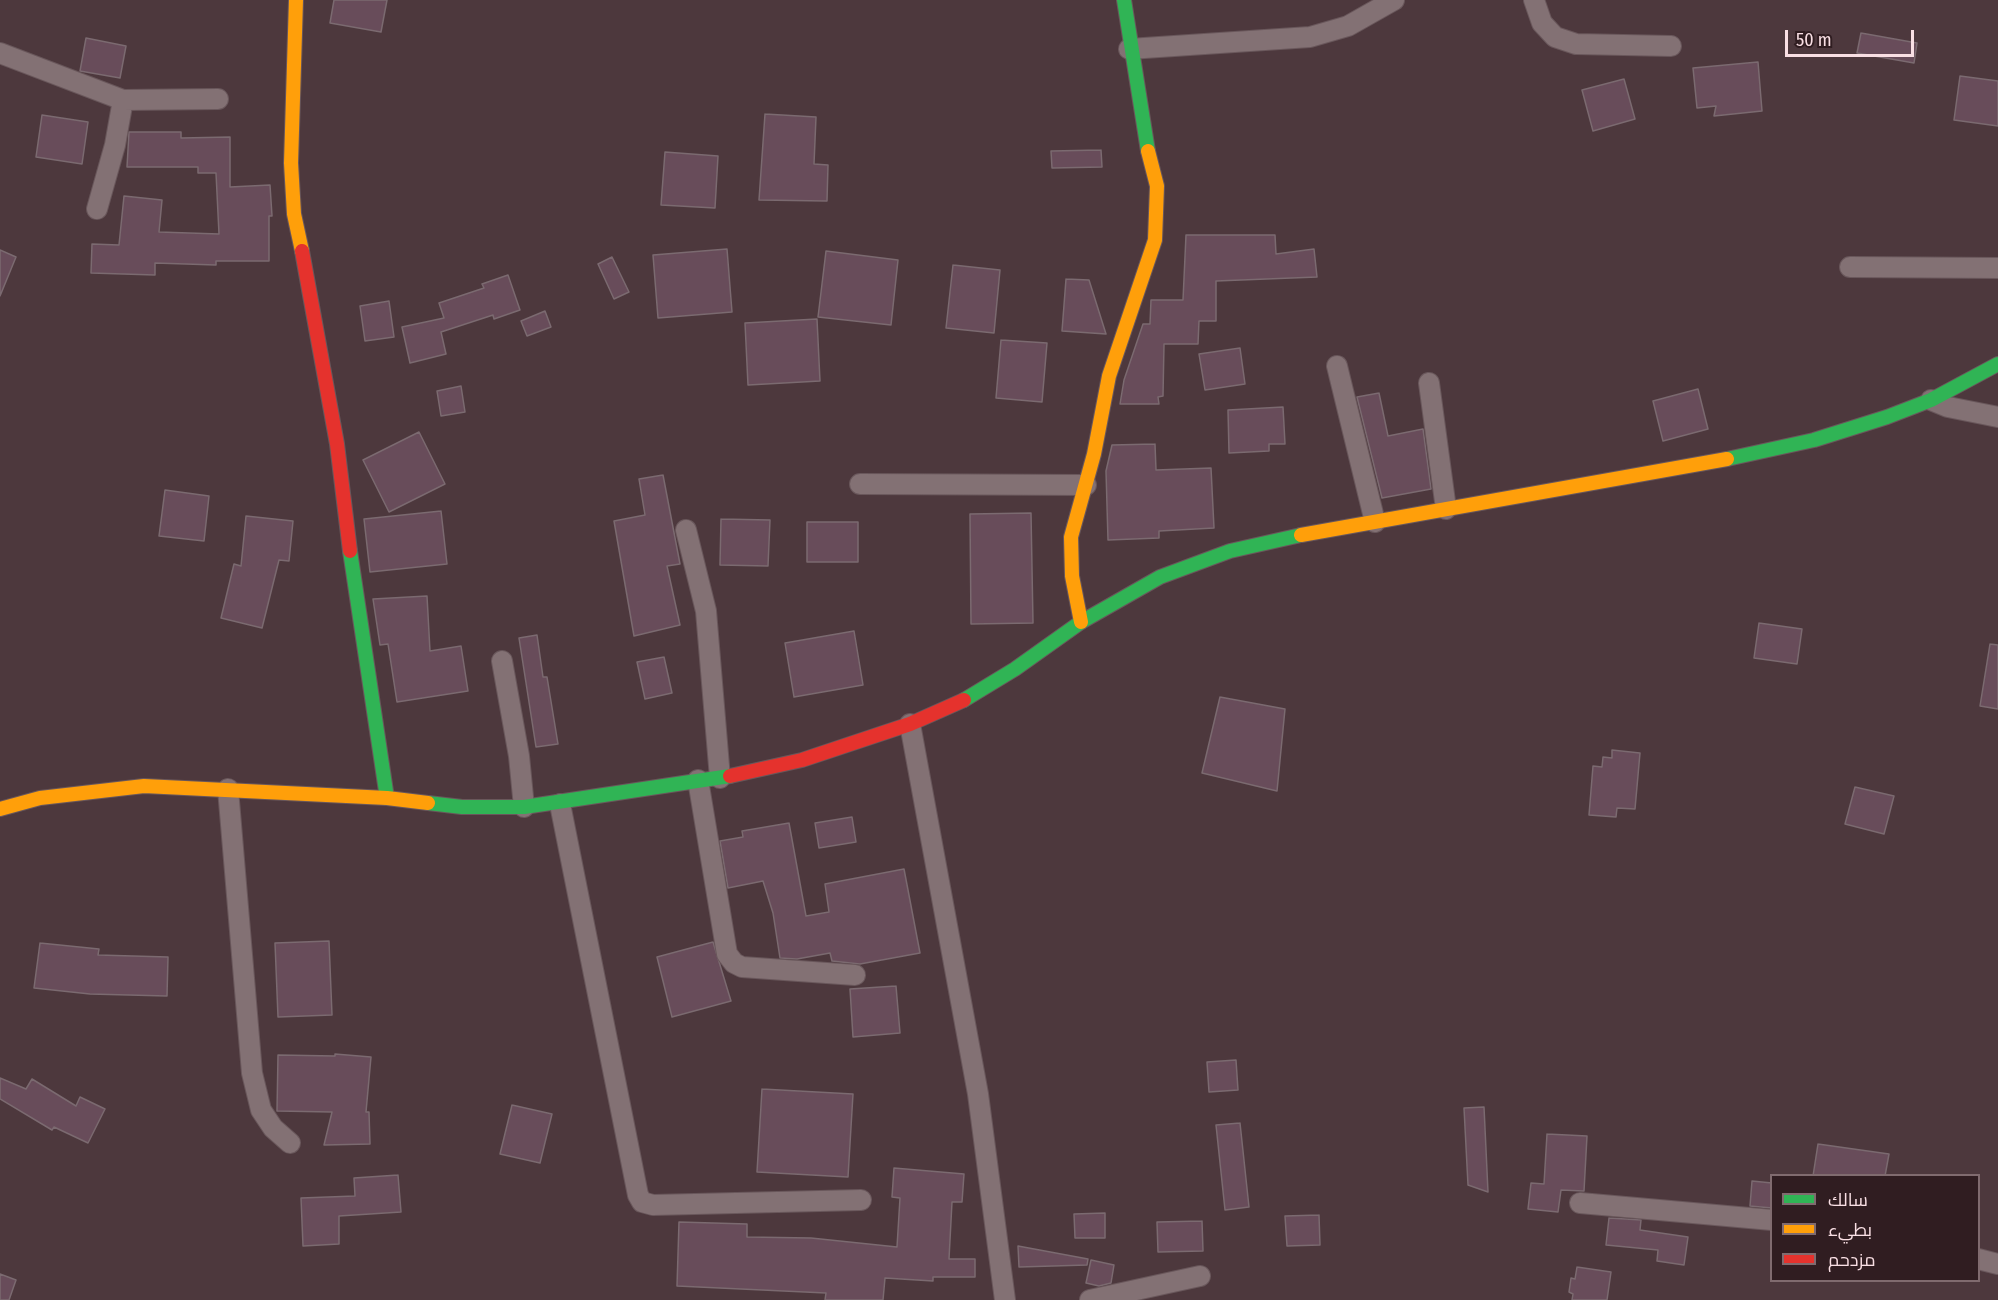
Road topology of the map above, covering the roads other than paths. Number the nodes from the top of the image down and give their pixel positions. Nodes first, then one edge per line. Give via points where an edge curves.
1 (296, 0) edge
2 (1124, 0) edge
3 (1394, 0) edge
4 (1534, 0) edge
5 (1671, 46) dead end
6 (1129, 49) junction
7 (0, 53) edge
8 (218, 99) dead end
9 (123, 100) junction
10 (97, 209) dead end
11 (1850, 267) dead end
12 (1998, 268) edge
13 (1998, 364) edge
14 (1337, 366) dead end
15 (1429, 383) dead end
16 (1931, 400) junction
17 (1998, 417) edge
18 (860, 484) dead end
19 (1086, 485) junction
20 (1446, 509) junction
21 (1375, 522) junction
22 (686, 530) dead end
23 (1081, 622) junction
24 (502, 661) dead end
25 (910, 724) junction
26 (720, 778) junction
27 (698, 780) junction
28 (228, 789) junction
29 (387, 798) junction
30 (561, 804) junction
31 (524, 807) junction
32 (0, 809) edge
33 (855, 975) dead end
34 (290, 1143) dead end
35 (861, 1200) dead end
36 (1580, 1203) dead end
37 (1770, 1220) edge
38 (1980, 1260) edge
39 (1998, 1264) edge
40 (1200, 1276) dead end
41 (1005, 1300) edge
42 (1090, 1300) edge

1 - 29 street via 291,163 294,214 337,444
2 - 6 street
3 - 6 street via 1348,26 1310,37
4 - 5 street via 1542,23 1555,37 1576,44
6 - 19 street via 1157,186 1156,230 1109,376
7 - 9 street
8 - 9 street
9 - 10 street
11 - 12 street
13 - 16 street
14 - 21 street
15 - 20 street
16 - 17 street
16 - 20 street via 1814,440
18 - 19 street
19 - 23 street via 1071,537 1072,576
20 - 21 street
21 - 23 street via 1230,551 1160,577
22 - 26 street via 706,611
23 - 25 street via 959,703
24 - 31 street
25 - 26 street via 802,760
25 - 41 street via 978,1094
26 - 27 street
27 - 30 street
27 - 33 street via 727,954 734,963 742,967
28 - 29 street
28 - 32 street via 144,786 86,791
28 - 34 street via 252,1073 261,1110
29 - 31 street via 462,807
30 - 31 street
30 - 35 street via 642,1202 653,1205
36 - 37 street
38 - 39 street
40 - 42 street

